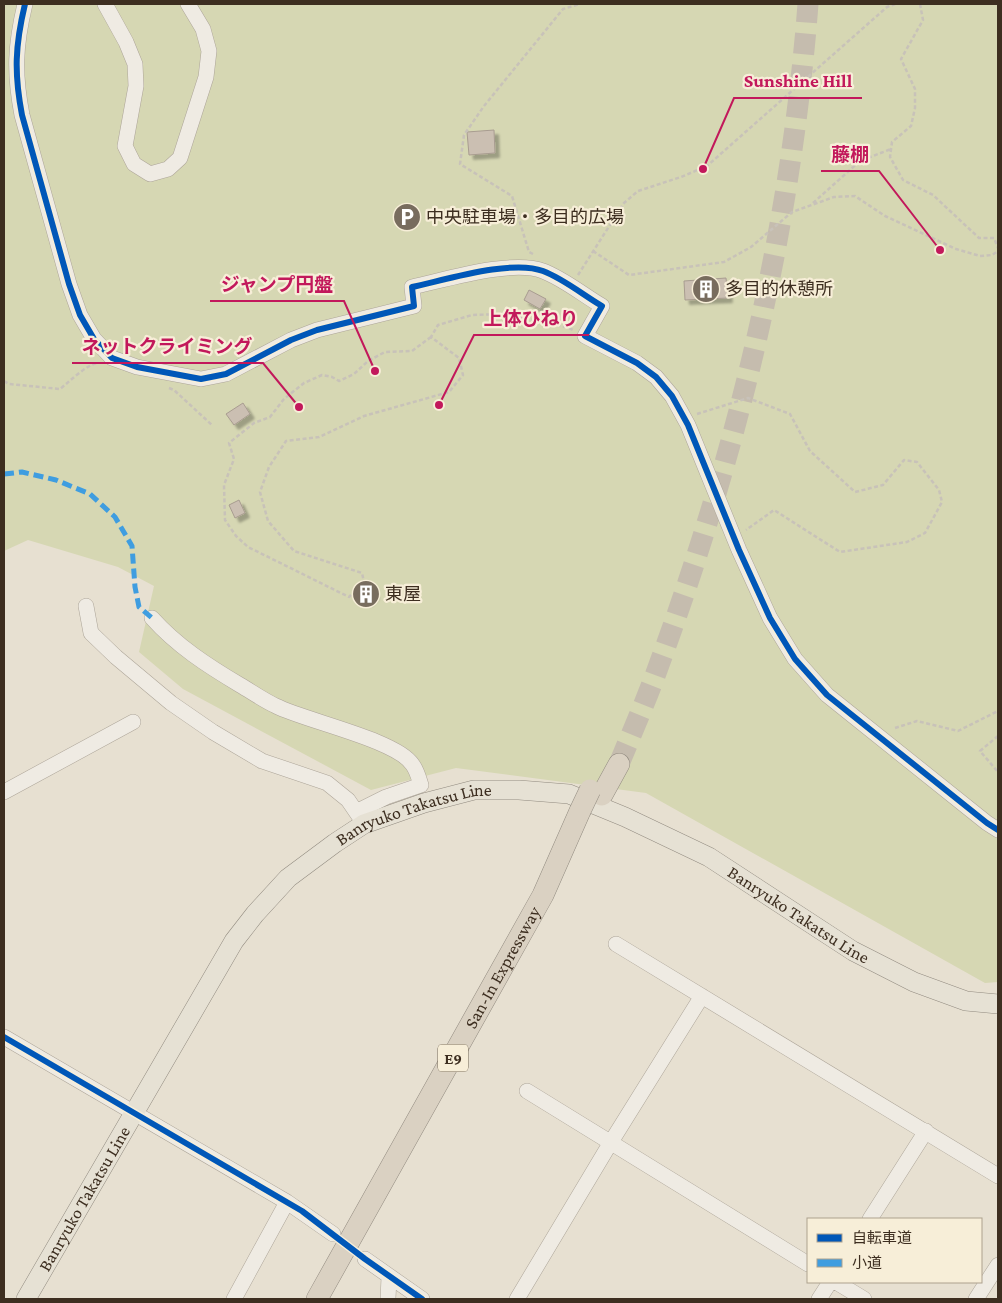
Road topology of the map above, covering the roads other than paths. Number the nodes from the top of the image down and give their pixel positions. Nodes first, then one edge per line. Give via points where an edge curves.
1 (25, 4) edge
2 (105, 4) edge
3 (188, 4) edge
4 (86, 606) dead end
5 (152, 618) dead end
6 (133, 722) dead end
7 (612, 764) tunnel mouth
8 (4, 792) edge
9 (586, 814) junction
10 (360, 818) junction
11 (998, 830) edge
12 (616, 944) dead end
13 (702, 996) junction
14 (998, 1004) edge
15 (4, 1037) edge
16 (527, 1091) dead end
17 (134, 1113) junction
18 (926, 1131) junction
19 (611, 1142) junction
20 (998, 1176) edge
21 (287, 1202) junction
22 (871, 1218) edge
23 (333, 1234) dead end
24 (364, 1259) dead end
25 (807, 1263) edge
26 (998, 1265) edge
27 (389, 1277) junction
28 (829, 1283) edge
29 (838, 1283) edge
30 (26, 1299) edge
31 (234, 1299) edge
32 (317, 1299) edge
33 (329, 1299) edge
34 (388, 1299) edge
35 (422, 1299) edge
36 (518, 1299) edge
37 (819, 1299) edge
38 (864, 1299) edge
39 (976, 1299) edge

1 - 11 street via 16,65 22,115 77,307 94,339 112,358 137,367 201,379 226,374 317,330 414,306 412,287 505,267 543,271 575,281 602,306 585,336 656,376 672,396 688,425 770,618 796,659 827,696
2 - 3 street via 135,64 136,86 125,146 134,164 150,174 168,169 180,158 206,77 209,51 202,29
4 - 10 street via 91,632 171,703 262,761 327,783 348,800
5 - 10 street via 192,656 275,706 381,744 412,764 421,786 386,797
6 - 8 street
7 - 9 highway, San-In Expressway / E9
9 - 32 highway, San-In Expressway / E9
9 - 33 highway, San-In Expressway / E9 via 551,899
10 - 14 main road, Banryuko Takatsu Line via 474,790 569,794 708,857 853,951 914,982 966,1001
10 - 17 main road, Banryuko Takatsu Line via 335,843 288,878 254,914 234,941
12 - 13 street
13 - 18 street
13 - 19 street
15 - 17 street
16 - 19 street
17 - 21 street
17 - 30 main road, Banryuko Takatsu Line
18 - 20 street
18 - 22 street
19 - 25 street
19 - 36 street
21 - 23 street
21 - 31 street
24 - 27 street
26 - 39 street
27 - 34 street
27 - 35 street
28 - 37 street
29 - 38 street

